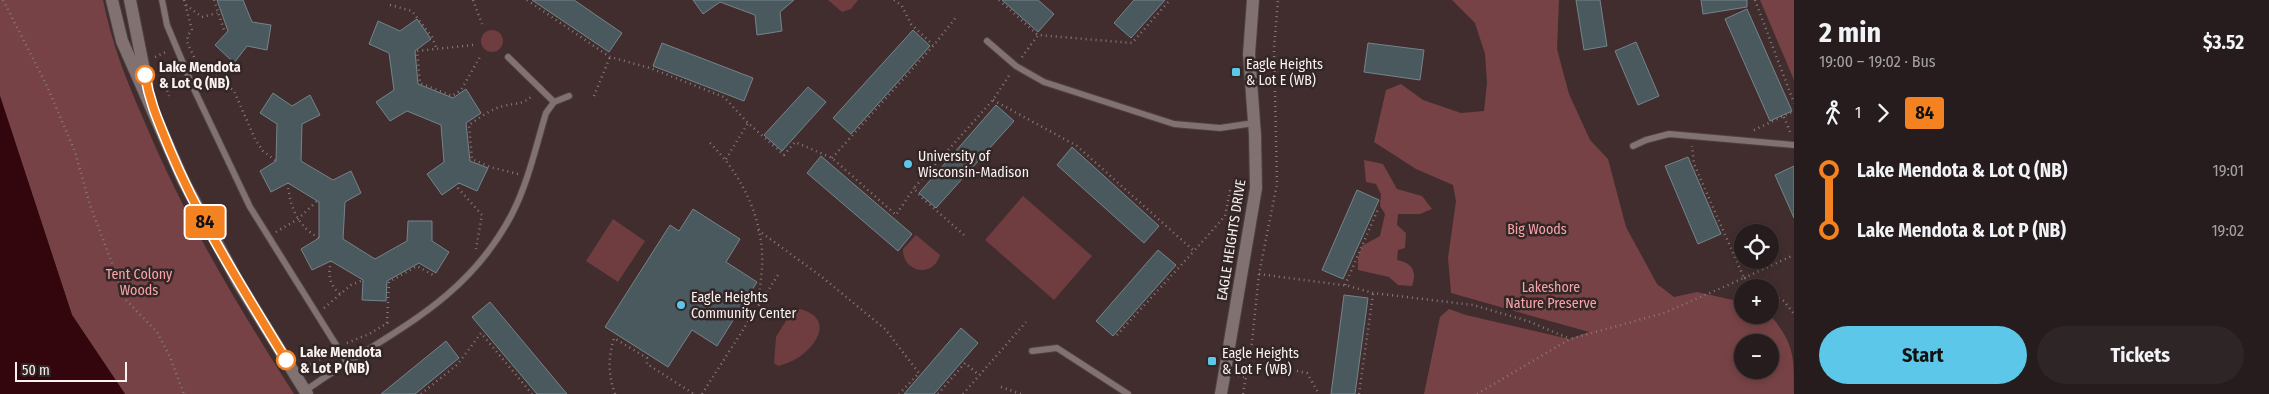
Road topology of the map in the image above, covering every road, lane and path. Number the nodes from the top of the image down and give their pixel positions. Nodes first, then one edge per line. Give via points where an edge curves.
1 (3, 0) edge
2 (112, 0) edge
3 (130, 0) edge
4 (162, 0) edge
5 (214, 0) edge
6 (473, 0) edge
7 (527, 0) edge
8 (894, 0) edge
9 (998, 0) edge
10 (1170, 0) edge
11 (1253, 0) edge
12 (1755, 0) edge
13 (184, 2) edge
14 (390, 5) dead end
15 (217, 13) junction
16 (957, 16) dead end
17 (482, 24) dead end
18 (225, 33) dead end
19 (1038, 35) junction
20 (987, 41) dead end
21 (473, 45) dead end
22 (934, 45) junction
23 (438, 50) junction
24 (167, 52) dead end
25 (610, 56) junction
26 (480, 57) dead end
27 (508, 57) dead end
28 (1016, 66) junction
29 (539, 90) junction
30 (168, 96) dead end
31 (569, 96) dead end
32 (594, 96) dead end
33 (993, 100) junction
34 (554, 102) junction
35 (150, 103) junction
36 (1794, 103) edge
37 (1794, 111) edge
38 (1784, 117) junction
39 (748, 123) junction
40 (1254, 123) junction
41 (1750, 131) dead end
42 (1791, 134) dead end
43 (1690, 136) junction
44 (710, 143) dead end
45 (1794, 145) edge
46 (1633, 146) dead end
47 (832, 158) junction
48 (726, 159) junction
49 (276, 161) dead end
50 (506, 171) dead end
51 (288, 183) dead end
52 (459, 183) dead end
53 (914, 188) junction
54 (318, 201) dead end
55 (1379, 207) dead end
56 (298, 219) junction
57 (285, 226) dead end
58 (758, 230) junction
59 (964, 235) dead end
60 (319, 238) dead end
61 (1194, 251) junction
62 (1794, 255) edge
63 (473, 256) dead end
64 (1229, 257) dead end
65 (331, 261) dead end
66 (1259, 274) dead end
67 (778, 275) dead end
68 (433, 276) dead end
69 (1744, 278) junction
70 (363, 280) dead end
71 (1345, 285) junction
72 (340, 294) junction
73 (1373, 294) junction
74 (1779, 298) edge
75 (332, 303) dead end
76 (758, 306) junction
77 (1794, 314) edge
78 (396, 318) dead end
79 (1026, 322) dead end
80 (387, 323) junction
81 (1118, 335) dead end
82 (1570, 339) junction
83 (345, 344) dead end
84 (1032, 351) dead end
85 (328, 354) dead end
86 (348, 364) junction
87 (304, 367) dead end
88 (1292, 370) dead end
89 (1224, 374) junction
90 (979, 376) junction
91 (1246, 377) dead end
92 (1001, 387) dead end
93 (306, 393) edge
94 (184, 394) edge
95 (421, 394) edge
96 (532, 394) edge
97 (615, 394) edge
98 (694, 394) edge
99 (702, 394) edge
100 (898, 394) edge
101 (938, 394) edge
102 (963, 394) edge
103 (1021, 394) edge
104 (1128, 394) edge
105 (1221, 394) edge
106 (1319, 394) edge
107 (1359, 394) edge
108 (1477, 394) edge

1 - 94 path via 76,152 90,205 126,300 157,332
2 - 35 street via 122,41
3 - 35 street
4 - 86 lane via 167,25 192,87 241,191
5 - 15 path
6 - 17 path
7 - 25 path
8 - 22 path via 902,6 911,24
9 - 19 path
10 - 19 path via 1132,42
11 - 40 street, EAGLE HEIGHTS DRIVE via 1249,54
12 - 36 path
13 - 15 path via 202,17
13 - 49 path via 192,30 188,42 195,59 234,91 255,139
14 - 23 path via 412,11
15 - 18 path
16 - 22 path
19 - 28 path
20 - 28 lane
21 - 23 path
22 - 47 path
23 - 26 path via 417,51 420,83 452,96 461,90
24 - 30 path via 155,57
25 - 32 path
25 - 39 path via 724,97
27 - 29 lane
28 - 33 path
28 - 40 lane via 1044,82 1174,124 1220,128
29 - 34 lane
29 - 50 path via 526,102 503,106 469,125 472,159
31 - 34 lane
33 - 53 path
33 - 61 path via 1077,146
34 - 86 lane via 546,113 513,212 478,266 439,303
35 - 93 street via 184,182 238,282
37 - 38 path
38 - 41 path
38 - 42 path
39 - 47 path via 784,155 795,142
39 - 48 path
40 - 89 street, EAGLE HEIGHTS DRIVE via 1256,188
43 - 45 lane
43 - 46 lane via 1669,134
43 - 69 path via 1694,164
44 - 48 path
47 - 53 path via 896,215
48 - 58 path via 737,174
51 - 56 path
52 - 63 path via 458,188 482,215
53 - 59 path
54 - 56 path
55 - 71 path
56 - 57 path
56 - 60 path via 310,234
58 - 76 path via 762,266
58 - 100 path via 885,329 919,373
61 - 64 path via 1226,216 1230,190 1238,191
61 - 81 path
62 - 69 path
65 - 72 path via 330,282
66 - 71 path
67 - 76 path
68 - 80 path via 417,266 389,282
69 - 82 path via 1664,313
70 - 72 path
71 - 73 path
72 - 75 path
73 - 82 path via 1473,305 1528,321
73 - 107 path
74 - 77 path
76 - 99 path
78 - 80 path
79 - 90 path
80 - 83 path
82 - 108 path
84 - 104 lane via 1058,348
85 - 87 path
86 - 93 lane
88 - 106 path via 1307,373
89 - 91 path
89 - 105 street, EAGLE HEIGHTS DRIVE
90 - 101 path via 965,363
90 - 102 path
92 - 103 path
95 - 96 path via 458,364 481,333
97 - 98 path via 610,381 609,358 614,338 647,358 647,364

